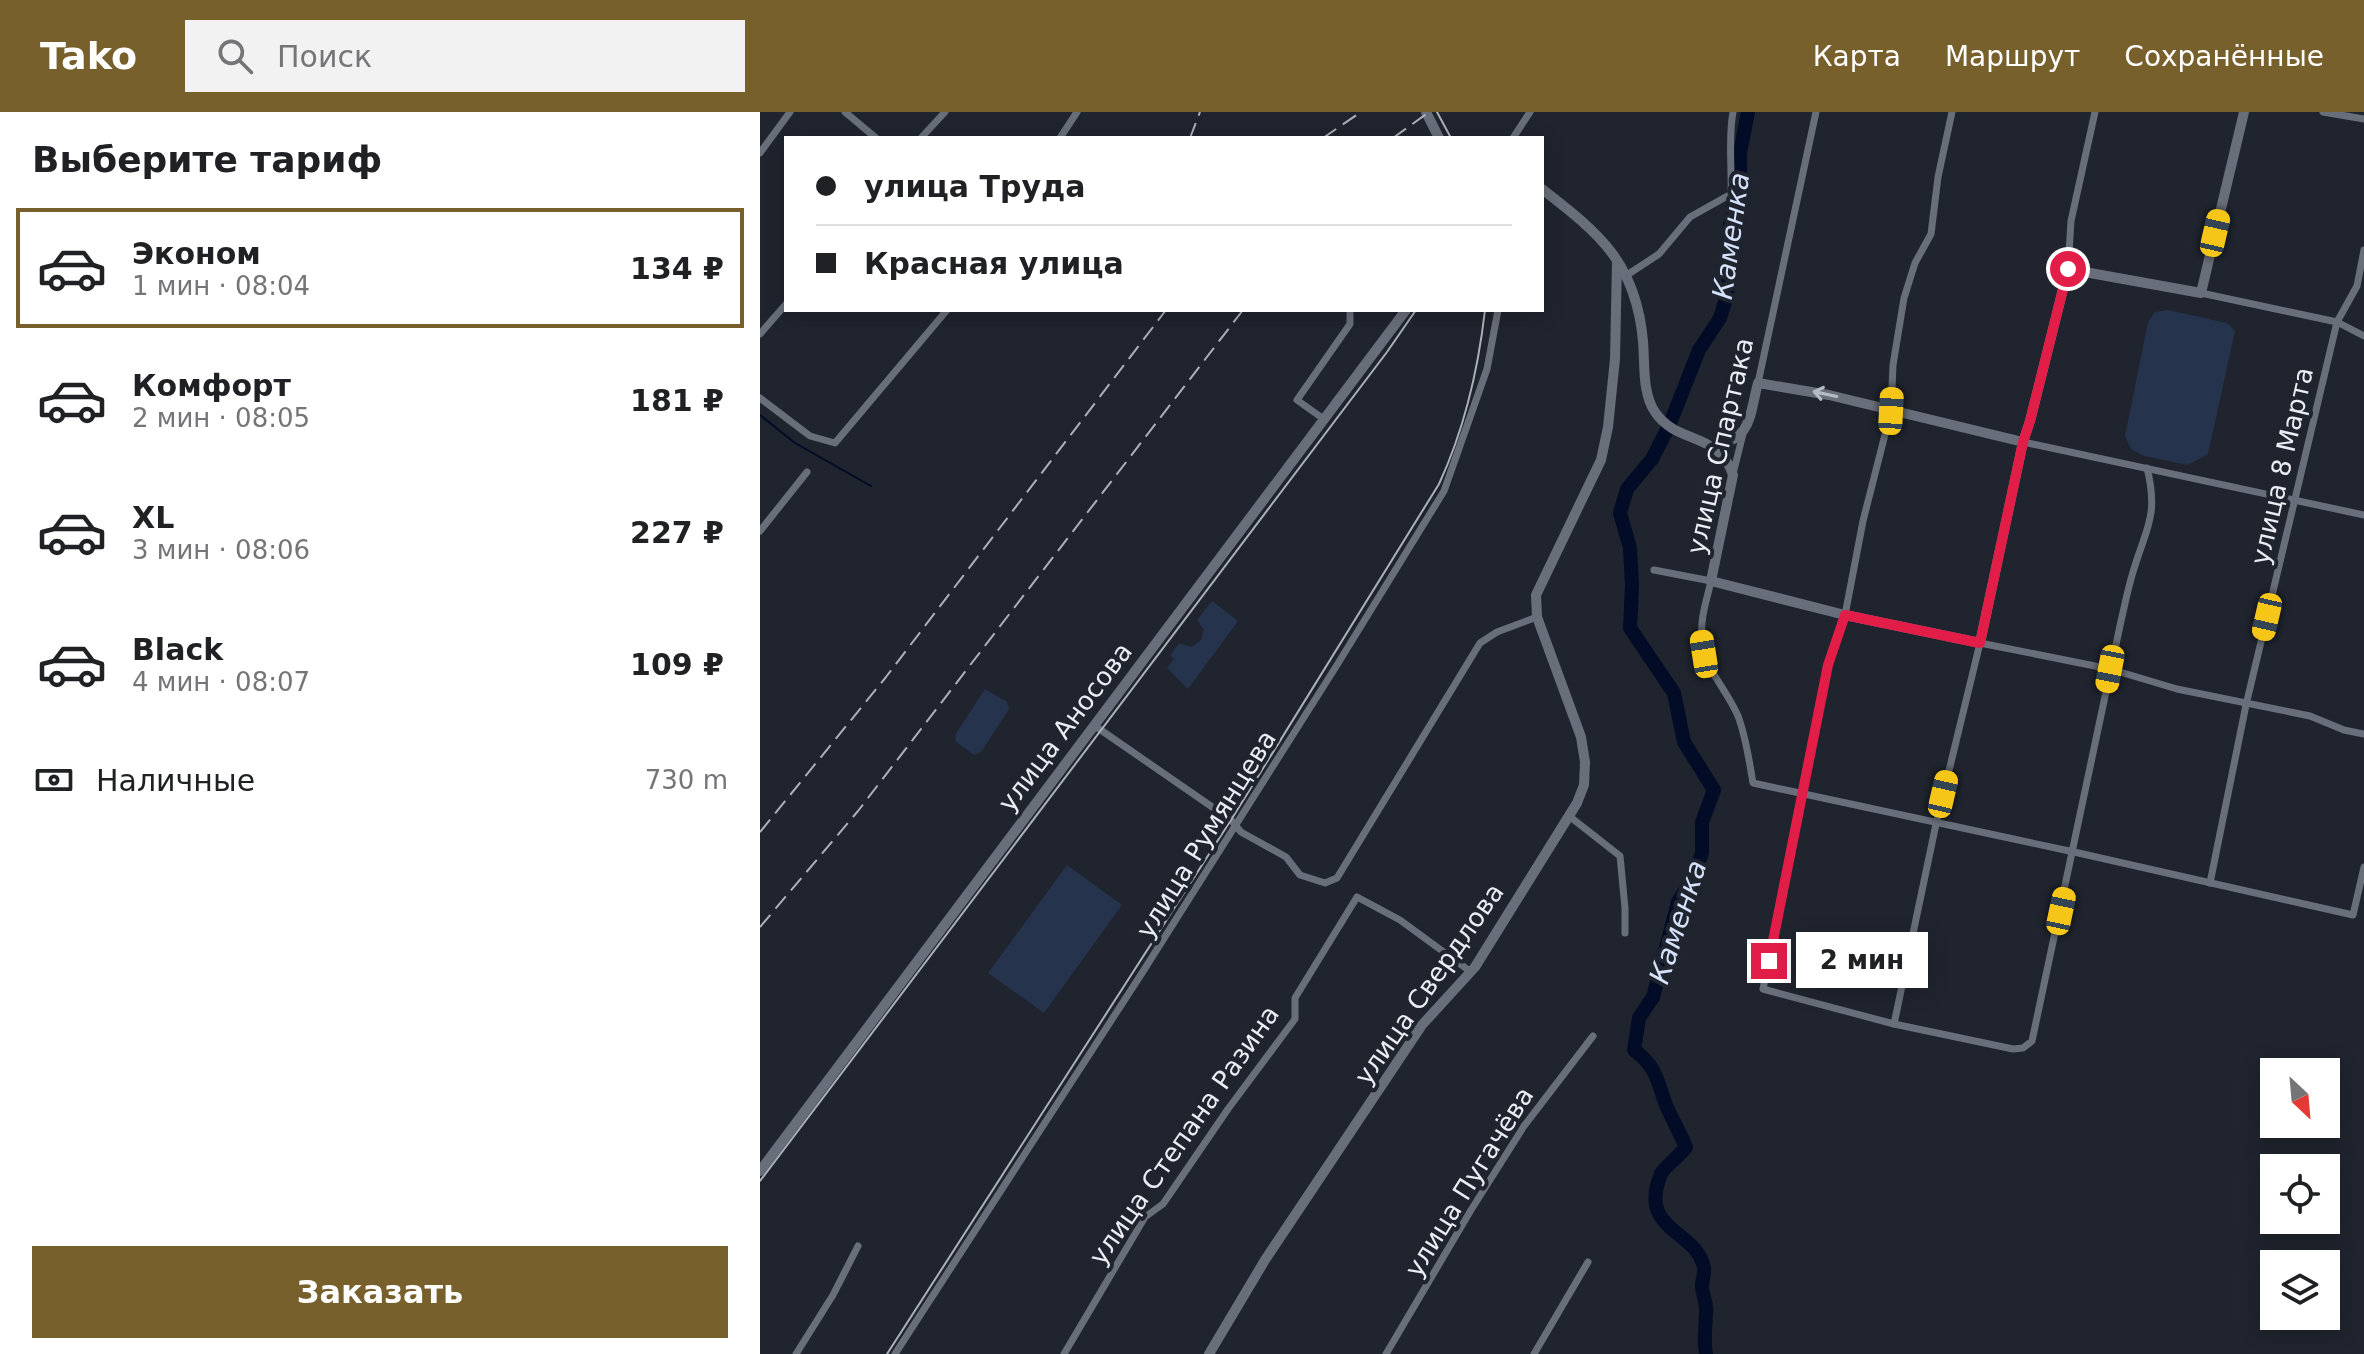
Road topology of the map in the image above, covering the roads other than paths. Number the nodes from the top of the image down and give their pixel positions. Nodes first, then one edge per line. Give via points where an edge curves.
1 (790, 112) edge
2 (845, 112) edge
3 (945, 112) edge
4 (1077, 112) edge
5 (1426, 112) edge
6 (1530, 112) edge
7 (1733, 112) edge
8 (1816, 112) edge
9 (1952, 112) edge
10 (2095, 112) edge
11 (2244, 112) edge
12 (2323, 112) edge
13 (2364, 119) edge
14 (1437, 134) edge
15 (874, 136) edge
16 (923, 136) edge
17 (1061, 136) edge
18 (1514, 136) edge
19 (760, 153) edge
20 (1544, 191) edge
21 (2364, 250) edge
22 (1617, 259) junction
23 (2068, 269) junction
24 (1627, 275) junction
25 (2201, 293) junction
26 (784, 306) edge
27 (945, 312) edge
28 (1405, 312) edge
29 (1498, 312) edge
30 (1350, 313) dead end
31 (2337, 322) junction
32 (760, 334) edge
33 (2364, 336) edge
34 (1758, 383) junction
35 (760, 398) edge
36 (1891, 411) junction
37 (1326, 420) junction
38 (1743, 434) junction
39 (2023, 442) junction
40 (1714, 446) junction
41 (2147, 468) junction
42 (807, 472) dead end
43 (1733, 475) junction
44 (2294, 499) junction
45 (2364, 515) edge
46 (760, 531) edge
47 (1654, 570) dead end
48 (1711, 581) junction
49 (1845, 615) junction
50 (1537, 617) junction
51 (1980, 643) junction
52 (2110, 669) junction
53 (2246, 705) junction
54 (1095, 726) junction
55 (2364, 734) edge
56 (1804, 794) junction
57 (1569, 816) junction
58 (1936, 824) junction
59 (1236, 826) junction
60 (2074, 852) junction
61 (2364, 867) edge
62 (2210, 883) junction
63 (1625, 933) dead end
64 (1471, 972) junction
65 (1894, 1024) junction
66 (1593, 1036) dead end
67 (760, 1171) edge
68 (858, 1246) dead end
69 (1588, 1262) dead end
70 (796, 1354) edge
71 (895, 1354) edge
72 (1064, 1354) edge
73 (1209, 1354) edge
74 (1386, 1354) edge
75 (1534, 1354) edge

1 - 19 street
2 - 15 street
3 - 16 street
4 - 17 street
5 - 14 street
6 - 18 street
7 - 24 street via 1731,194 1690,217 1659,254
8 - 34 street, улица Спартака
9 - 36 street via 1931,234 1904,298
10 - 23 street via 2071,221
11 - 25 street
12 - 13 street
20 - 22 street via 1593,230
21 - 31 street, улица 8 Марта via 2357,286
22 - 24 street
22 - 50 street via 1615,359 1601,460 1543,576 1536,595
23 - 25 street
23 - 39 street
24 - 40 street via 1638,303 1650,405 1682,433
25 - 31 street
26 - 32 street
27 - 35 street via 835,443 810,436
28 - 37 street, улица Аносова
29 - 59 street, улица Румянцева via 1487,369 1444,491
30 - 37 street via 1350,324 1297,400
31 - 33 street
31 - 44 street, улица 8 Марта
36 -> 34 street
34 - 38 street, улица Спартака
36 - 39 street
36 - 49 street
37 - 54 street, улица Аносова
38 - 40 street
38 - 43 street, улица Спартака
39 - 41 street
39 - 51 street
40 - 43 street
41 - 44 street
41 - 52 street via 2152,516 2133,570
42 - 46 street
43 - 48 street, улица Спартака
44 - 45 street
44 - 53 street, улица 8 Марта
47 - 48 street
48 - 49 street
48 - 56 street, улица Спартака via 1701,636 1704,654 1745,736 1753,783
49 - 51 street
49 - 56 street via 1828,665
50 - 57 street, улица Свердлова via 1581,737 1584,785
50 - 59 street via 1480,643 1337,878 1325,883 1300,875 1286,857
51 - 52 street
51 - 58 street
52 - 53 street
52 - 60 street
53 - 55 street via 2310,716
53 - 62 street, улица 8 Марта
54 - 59 street
54 - 67 street, улица Аносова
56 - 58 street
56 - 65 street via 1763,989
57 - 63 street via 1620,856
57 - 64 street, улица Свердлова
58 - 60 street
58 - 65 street
59 - 71 street, улица Румянцева
60 - 62 street
60 - 65 street via 2032,1041 2013,1049
61 - 62 street via 2353,915
64 - 72 street, улица Степана Разина via 1400,920 1357,897 1295,998 1295,1019 1163,1204 1145,1217
64 - 73 street, улица Свердлова via 1422,1025 1265,1260
66 - 74 street, улица Пугачёва via 1524,1126
68 - 70 street
69 - 75 street

